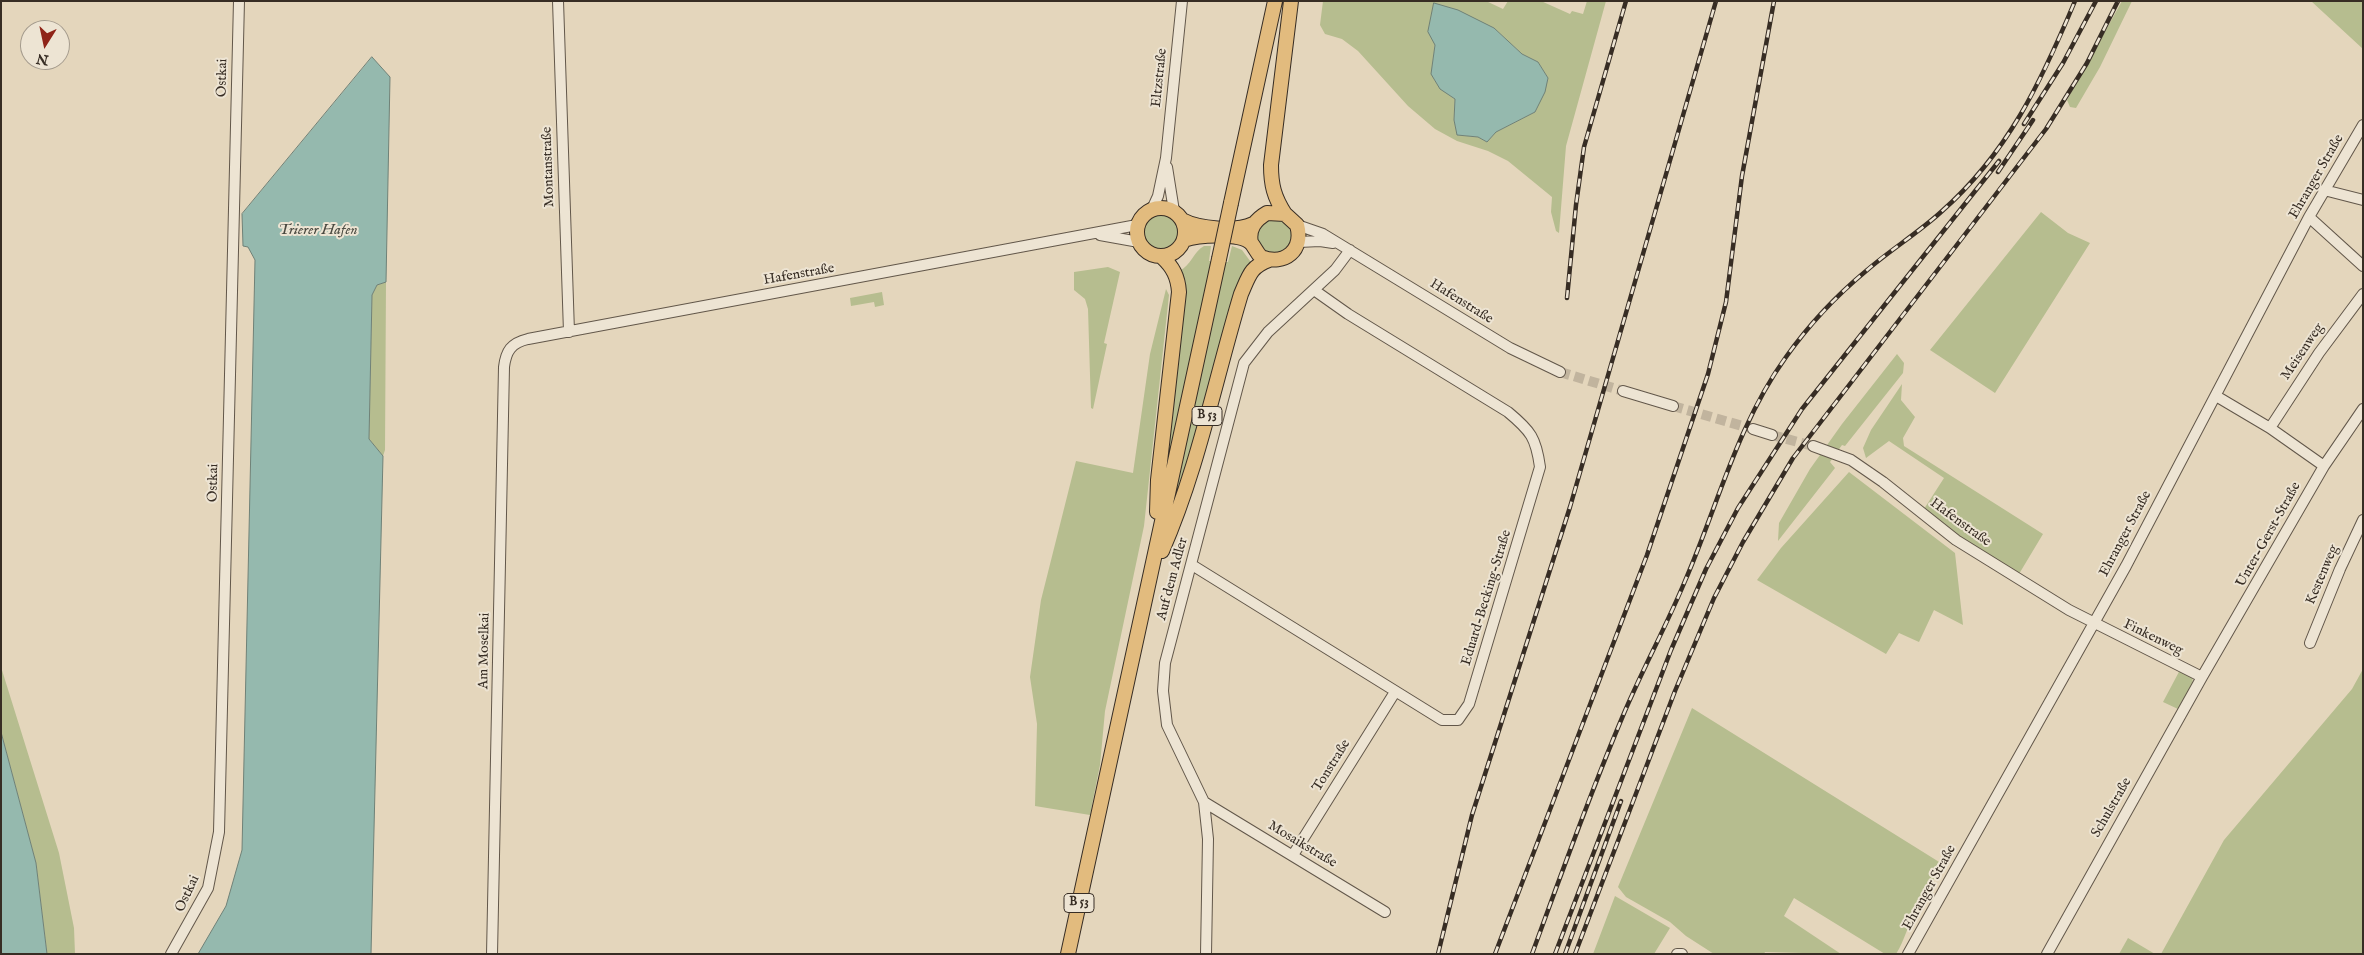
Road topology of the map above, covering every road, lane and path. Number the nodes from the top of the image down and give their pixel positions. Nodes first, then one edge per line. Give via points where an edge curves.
1 (239, 1) edge
2 (558, 1) edge
3 (1182, 1) edge
4 (1275, 1) edge
5 (1291, 1) edge
6 (2363, 125) edge
7 (1166, 158) junction
8 (2324, 190) junction
9 (2363, 200) edge
10 (1152, 209) junction
11 (1285, 214) junction
12 (1178, 216) junction
13 (2309, 217) junction
14 (1254, 224) junction
15 (1137, 225) junction
16 (1297, 225) junction
17 (1097, 234) junction
18 (1184, 240) junction
19 (1138, 242) junction
20 (1298, 242) junction
21 (1251, 243) junction
22 (1350, 250) junction
23 (1162, 257) junction
24 (1269, 260) junction
25 (2363, 266) edge
26 (1314, 290) junction
27 (2363, 294) edge
28 (569, 332) junction
29 (508, 350) joint
30 (1560, 372) tunnel mouth
31 (1623, 391) tunnel mouth
32 (2216, 396) junction
33 (1673, 406) tunnel mouth
34 (2363, 409) edge
35 (2270, 428) junction
36 (1753, 429) tunnel mouth
37 (1772, 435) tunnel mouth
38 (1813, 446) tunnel mouth
39 (2324, 466) junction
40 (2363, 520) edge
41 (1154, 559) junction
42 (1192, 564) junction
43 (1149, 579) junction
44 (2092, 623) junction
45 (2310, 643) dead end
46 (2202, 677) junction
47 (1395, 692) junction
48 (1204, 802) junction
49 (1292, 855) junction
50 (1385, 912) dead end
51 (172, 954) edge
52 (492, 954) edge
53 (1068, 954) edge
54 (1206, 954) edge
55 (1677, 954) edge
56 (1682, 954) edge
57 (1908, 954) edge
58 (2047, 954) edge

1 - 51 street, Ostkai via 220,832 208,888
2 - 28 street, Montanstraße
3 - 7 street, Eltzstraße
4 - 41 main road, B 53, bridge
5 - 11 main road via 1271,165 1276,200
6 - 8 street, Ehranger Straße
7 - 10 street, Eltzstraße
7 - 12 street, Eltzstraße
8 - 9 street
8 - 13 street, Ehranger Straße
10 - 12 main road via 1163,208
10 - 15 main road
11 - 14 main road via 1267,213
11 - 16 main road
12 - 14 main road via 1199,227 1246,227
12 - 18 main road via 1185,230
13 - 25 street
13 - 32 street, Ehranger Straße
14 - 21 main road via 1250,233
15 - 17 street, Hafenstraße
15 - 19 main road
16 - 20 main road
16 - 22 street, Hafenstraße via 1323,234
17 - 19 street, Hafenstraße
17 - 28 street, Hafenstraße
18 - 21 main road via 1224,236 1238,237
18 - 23 main road via 1176,252
19 - 23 main road, B 53 via 1148,253
20 - 22 street, Hafenstraße via 1329,242
20 - 24 main road, B 53 via 1288,257
21 - 24 main road via 1261,257
22 - 26 street, Auf dem Adler
22 - 30 street, Hafenstraße via 1510,348
23 - 41 main road, B 53 via 1177,277 1179,292 1159,471
24 - 43 main road, B 53 via 1253,269 1241,294 1178,514
26 - 42 street, Auf dem Adler via 1268,332 1244,363
26 - 47 street, Eduard-Becking-Straße via 1508,412 1537,444 1540,467 1465,712 1458,720 1442,720
27 - 35 street, Meisenweg via 2319,352
28 - 29 street, Hafenstraße via 520,341
29 - 52 street, Am Moselkai via 504,368
31 - 33 street
32 - 35 street
32 - 44 street, Ehranger Straße via 2126,566
34 - 39 street, Unter-Gerst-Straße
35 - 39 street
36 - 37 street
38 - 44 street, Hafenstraße via 1851,460 1956,540
39 - 46 street, Unter-Gerst-Straße
40 - 45 street, Kestenweg
41 - 43 main road, B 53
42 - 47 street, Eduard-Becking-Straße
42 - 48 street, Auf dem Adler via 1165,663 1163,691 1167,725
43 - 53 main road, B 53
44 - 46 street, Finkenweg
44 - 57 street, Ehranger Straße
46 - 58 street, Schulstraße
47 - 49 street, Tonstraße
48 - 49 street, Mosaikstraße
48 - 54 street, Auf dem Adler via 1208,840
49 - 50 street, Mosaikstraße
55 - 56 street

